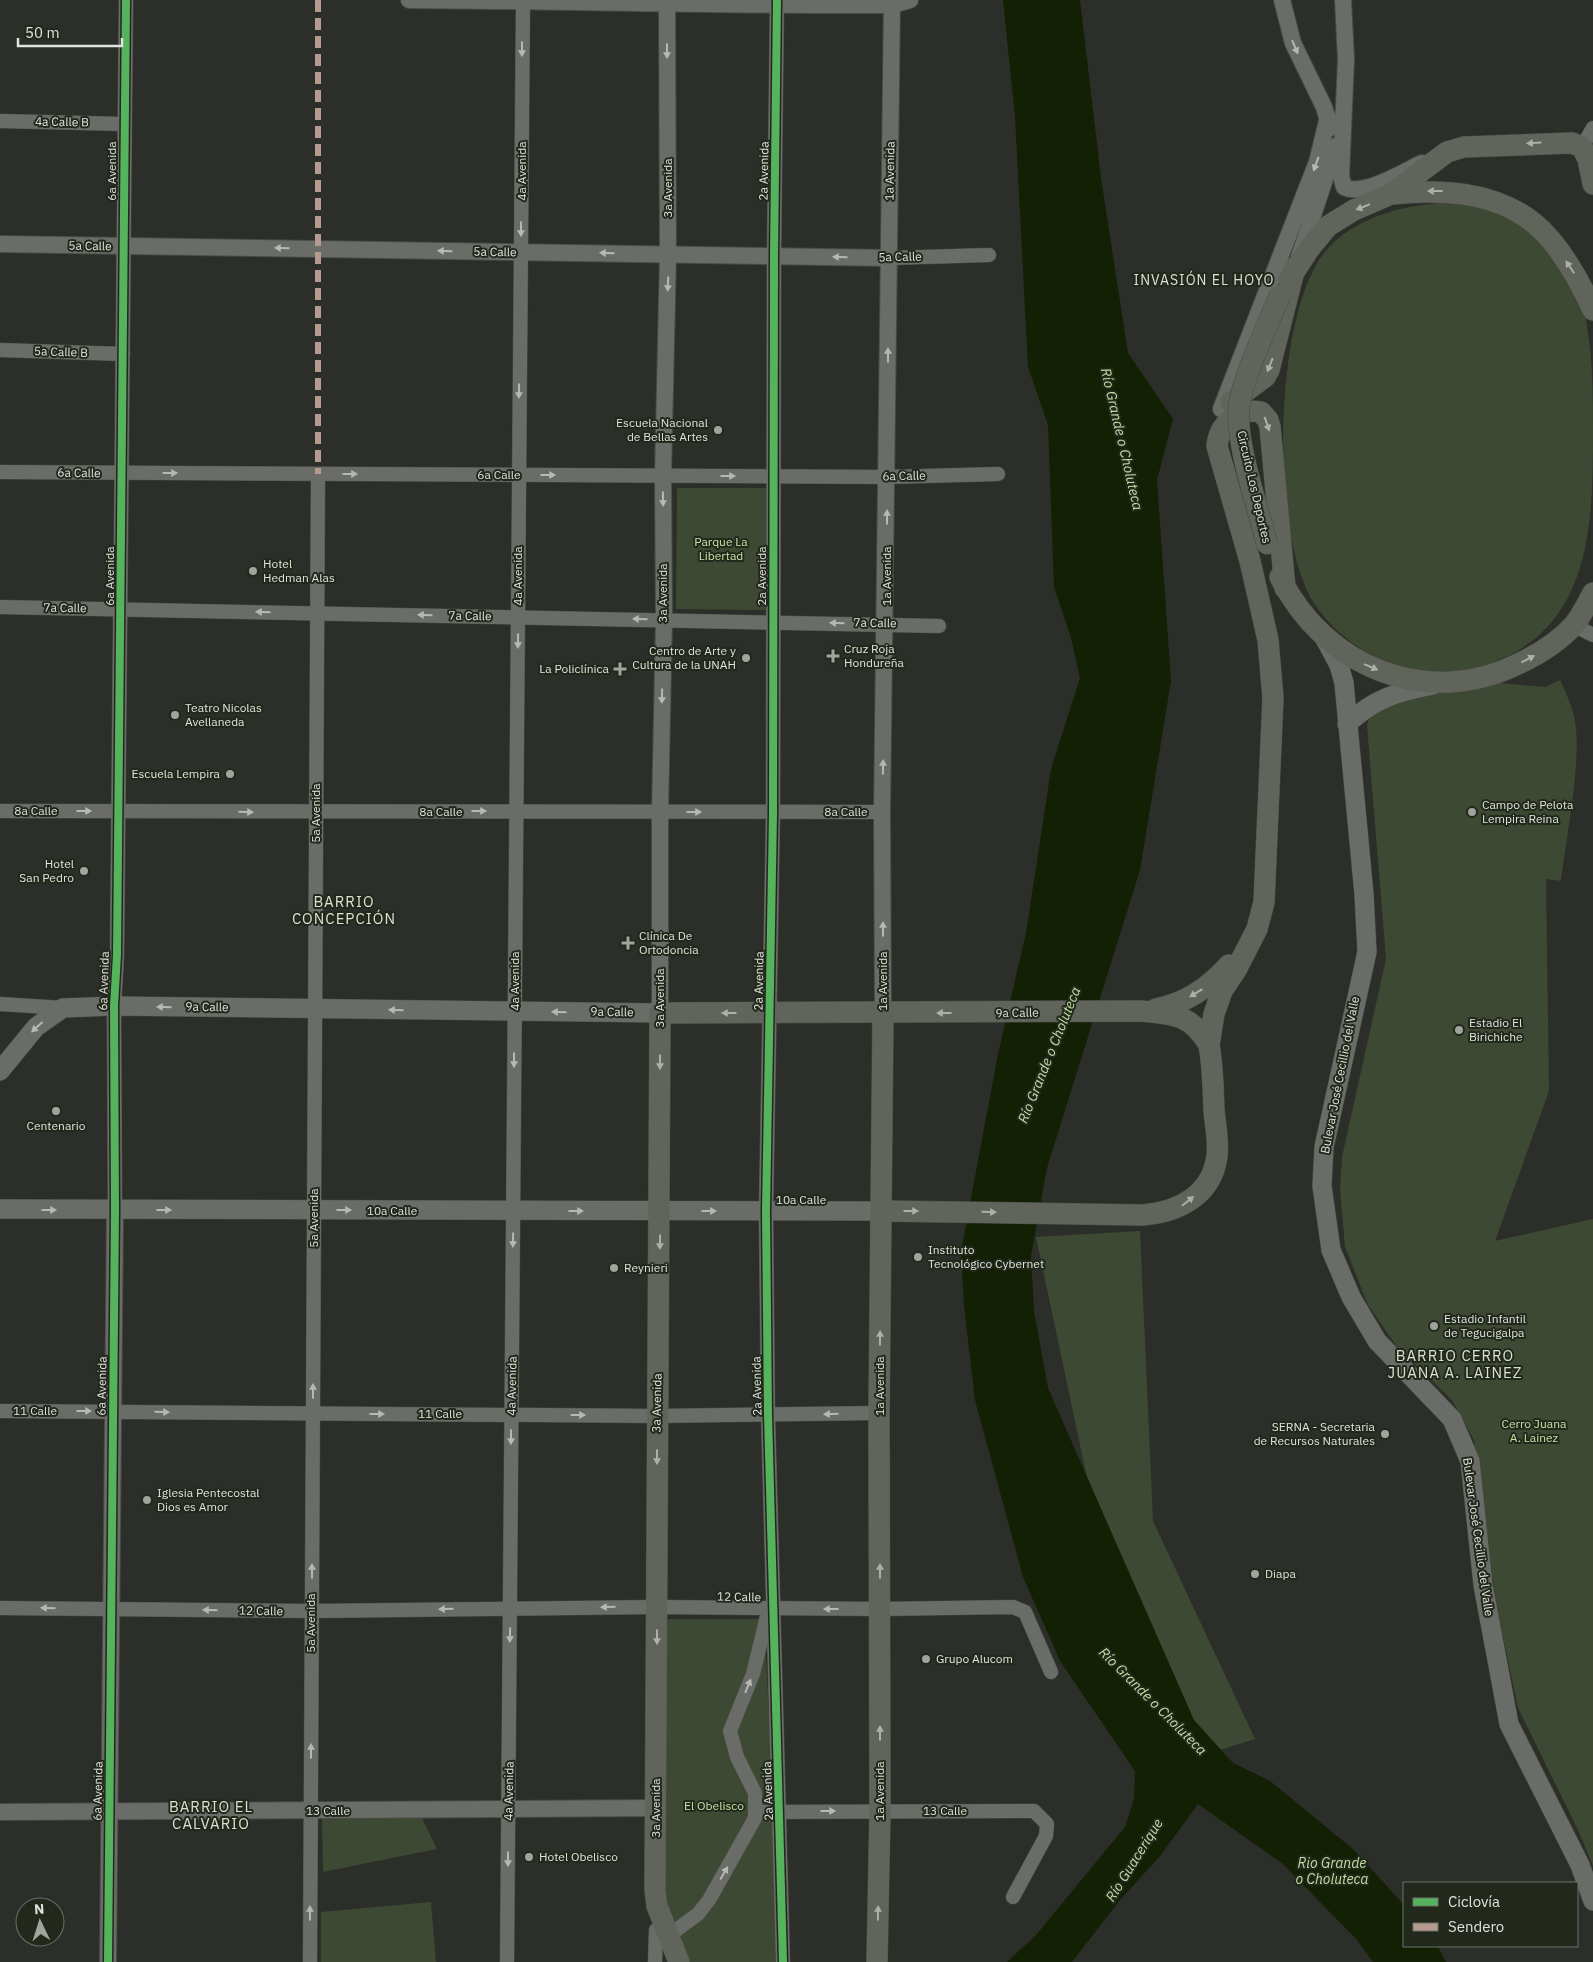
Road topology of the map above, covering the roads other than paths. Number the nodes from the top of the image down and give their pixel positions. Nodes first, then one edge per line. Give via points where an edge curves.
1 (126, 0) edge
2 (409, 0) edge
3 (523, 0) edge
4 (910, 0) edge
5 (1282, 0) edge
6 (1343, 0) edge
7 (667, 1) edge
8 (777, 3) edge
9 (892, 3) edge
10 (1326, 112) junction
11 (0, 121) edge
12 (124, 124) junction
13 (1342, 127) junction
14 (1593, 128) edge
15 (1582, 147) junction
16 (1335, 150) junction
17 (1447, 152) junction
18 (1593, 184) edge
19 (1391, 194) junction
20 (0, 244) edge
21 (123, 246) junction
22 (521, 252) junction
23 (668, 254) junction
24 (989, 255) dead end
25 (774, 256) junction
26 (889, 258) junction
27 (1295, 267) junction
28 (1593, 310) edge
29 (0, 350) edge
30 (122, 354) junction
31 (1221, 409) junction
32 (0, 472) edge
33 (121, 473) junction
34 (318, 474) junction
35 (998, 474) dead end
36 (518, 475) junction
37 (662, 476) junction
38 (773, 476) junction
39 (887, 477) junction
40 (1285, 588) junction
41 (1593, 593) edge
42 (0, 607) edge
43 (121, 610) junction
44 (317, 613) junction
45 (519, 617) junction
46 (664, 619) junction
47 (773, 621) junction
48 (886, 624) junction
49 (1573, 625) junction
50 (939, 626) dead end
51 (1593, 635) edge
52 (1324, 638) junction
53 (1450, 682) junction
54 (1347, 724) junction
55 (118, 810) junction
56 (0, 811) edge
57 (515, 811) junction
58 (316, 812) junction
59 (660, 812) junction
60 (773, 812) junction
61 (882, 812) junction
62 (0, 1004) edge
63 (114, 1006) junction
64 (63, 1008) junction
65 (315, 1009) junction
66 (515, 1011) junction
67 (1134, 1012) junction
68 (660, 1013) junction
69 (769, 1013) junction
70 (883, 1013) junction
71 (1209, 1045) junction
72 (0, 1071) edge
73 (0, 1209) edge
74 (115, 1210) junction
75 (314, 1210) junction
76 (514, 1211) junction
77 (766, 1211) junction
78 (881, 1211) junction
79 (660, 1212) junction
80 (0, 1411) edge
81 (113, 1411) junction
82 (312, 1413) junction
83 (880, 1413) junction
84 (512, 1415) junction
85 (768, 1415) junction
86 (657, 1416) junction
87 (657, 1607) junction
88 (0, 1608) edge
89 (770, 1608) junction
90 (111, 1609) junction
91 (510, 1609) junction
92 (880, 1609) junction
93 (311, 1611) junction
94 (1051, 1672) dead end
95 (656, 1808) junction
96 (508, 1810) junction
97 (310, 1811) junction
98 (880, 1811) junction
99 (0, 1812) edge
100 (109, 1812) junction
101 (756, 1812) junction
102 (780, 1812) junction
103 (1013, 1897) dead end
104 (1593, 1901) edge
105 (662, 1936) junction
106 (108, 1962) edge
107 (310, 1962) edge
108 (507, 1962) edge
109 (656, 1962) edge
110 (679, 1962) edge
111 (784, 1962) edge
112 (877, 1962) edge

1 - 12 street, 6a Avenida
2 - 3 street
3 - 7 street
3 -> 22 street, 4a Avenida
4 - 9 street
5 -> 10 street via 1293,43
6 - 13 street via 1346,98
7 - 8 street
7 -> 23 street, 3a Avenida
8 - 9 street
8 - 25 street, 2a Avenida
9 - 26 street, 1a Avenida
10 - 16 street
10 -> 31 street via 1317,162
11 - 12 street, 4a Calle B
12 - 21 street, 6a Avenida
13 - 16 street
13 - 17 street via 1341,176 1344,187 1350,190 1367,188
14 - 15 street
15 -> 17 main road, Circuito Los Deportes via 1559,142 1464,147
15 - 18 main road
16 - 27 street
17 - 19 main road, Circuito Los Deportes
19 -> 27 main road, Circuito Los Deportes via 1328,226
28 -> 19 main road via 1567,263 1545,234 1524,217 1475,196 1420,191
20 - 21 street, 5a Calle
22 -> 21 street, 5a Calle
21 - 30 street, 6a Avenida
23 -> 22 street, 5a Calle
22 -> 36 street, 4a Avenida
23 - 25 street, 5a Calle
23 -> 37 street, 3a Avenida
24 - 26 street, 5a Calle
26 -> 25 street, 5a Calle
25 - 38 street, 2a Avenida
39 -> 26 street, 1a Avenida
27 -> 31 main road via 1269,370 1259,382
27 - 40 main road, Circuito Los Deportes, bridge via 1280,295 1239,408 1242,443 1267,544
29 - 30 street, 5a Calle B
30 - 33 street, 6a Avenida
31 -> 67 main road via 1205,431 1204,452 1240,564 1262,667 1255,899 1249,925 1229,964 1213,982 1171,1006
32 - 33 street, 6a Calle
33 -> 34 street, 6a Calle
33 - 43 street, 6a Avenida
34 -> 36 street, 6a Calle
34 - 44 street, 5a Avenida
35 - 39 street, 6a Calle
36 -> 37 street, 6a Calle
36 - 45 street, 4a Avenida
37 -> 38 street, 6a Calle
37 -> 46 street, 3a Avenida
38 - 39 street, 6a Calle
38 - 47 street, 2a Avenida
48 -> 39 street, 1a Avenida
40 - 52 main road, Circuito Los Deportes
71 -> 40 main road, 10a Calle via 1222,991 1257,929 1267,878 1272,667 1250,561 1217,446 1218,435 1229,419 1250,411 1261,412 1270,427
41 - 49 main road, Circuito Los Deportes
42 - 43 street, 7a Calle
44 -> 43 street, 7a Calle
43 - 55 street, 6a Avenida
45 -> 44 street, 7a Calle
44 - 58 street, 5a Avenida
46 -> 45 street, 7a Calle
45 -> 57 street, 4a Avenida
46 - 47 street, 7a Calle
46 -> 59 street, 3a Avenida
48 -> 47 street, 7a Calle
47 - 60 street, 2a Avenida
48 - 50 street, 7a Calle
61 -> 48 street, 1a Avenida
49 - 51 street
53 -> 49 main road, Circuito Los Deportes via 1480,678 1508,669 1535,656
52 -> 53 main road, Circuito Los Deportes via 1352,658 1383,672 1416,680
52 - 54 main road, Bulevar José Cecillio del Valle via 1339,665 1344,683
53 - 54 main road via 1390,694 1361,711
54 - 104 main road, Bulevar José Cecillio del Valle via 1367,952 1324,1147 1322,1186 1330,1250 1351,1297 1378,1341 1452,1419 1470,1461 1483,1585 1509,1724 1580,1864
56 -> 55 street, 8a Calle
55 -> 58 street, 8a Calle
55 - 63 street, 6a Avenida
58 -> 57 street, 8a Calle
57 - 59 street, 8a Calle
57 - 66 street, 4a Avenida
58 - 65 street, 5a Avenida
59 -> 60 street, 8a Calle
59 - 68 street, 3a Avenida
60 - 61 street, 8a Calle
60 - 69 street, 2a Avenida
70 -> 61 street, 1a Avenida
62 - 64 street
63 - 64 main road, 9a Calle
65 -> 63 main road, 9a Calle
63 - 74 street, 6a Avenida
64 -> 72 main road via 36,1028
66 -> 65 main road, 9a Calle
65 - 75 street, 5a Avenida
68 -> 66 main road, 9a Calle
66 -> 76 street, 4a Avenida
67 -> 70 main road, 9a Calle
67 - 71 main road via 1176,1014 1201,1031
69 -> 68 main road, 9a Calle
68 -> 79 main road, 3a Avenida
69 - 70 main road, 9a Calle
69 - 77 street, 2a Avenida
70 - 78 main road, 1a Avenida
78 -> 71 main road, 10a Calle via 1143,1215 1164,1214 1181,1207 1208,1181 1217,1154
73 -> 74 main road, 10a Calle
74 -> 75 main road, 10a Calle
74 - 81 street, 6a Avenida
75 -> 76 main road, 10a Calle
82 -> 75 street, 5a Avenida
76 -> 79 main road, 10a Calle
76 -> 84 street, 4a Avenida
77 - 78 main road, 10a Calle
79 -> 77 main road, 10a Calle
77 - 85 street, 2a Avenida
83 -> 78 main road, 1a Avenida
79 -> 86 main road, 3a Avenida
80 -> 81 street, 11 Calle
81 -> 82 street, 11 Calle
81 - 90 street, 6a Avenida
82 -> 84 street, 11 Calle
93 -> 82 street, 5a Avenida
83 -> 85 street, 11 Calle
92 -> 83 main road, 1a Avenida
84 -> 86 street, 11 Calle
84 -> 91 street, 4a Avenida
85 - 86 street, 11 Calle
85 - 89 street, 2a Avenida
86 -> 87 main road, 3a Avenida
87 - 89 street, 12 Calle
87 -> 91 street, 12 Calle
87 -> 95 main road, 3a Avenida
90 -> 88 street, 12 Calle
92 -> 89 street, 12 Calle
101 -> 89 street via 755,1793 737,1757 730,1731 753,1674
89 - 102 street, 2a Avenida
93 -> 90 street, 12 Calle
90 - 100 street, 6a Avenida
91 -> 93 street, 12 Calle
91 -> 96 street, 4a Avenida
92 - 94 street, 12 Calle via 1013,1607 1025,1612
98 -> 92 main road, 1a Avenida
97 -> 93 street, 5a Avenida
95 - 96 street, 13 Calle
95 - 105 main road, 3a Avenida via 657,1906
96 - 97 street, 13 Calle
96 -> 108 street, 4a Avenida
97 - 100 street, 13 Calle
107 -> 97 street, 5a Avenida
102 -> 98 street, 13 Calle
98 - 103 street, 13 Calle via 1034,1811 1047,1824 1046,1836
112 -> 98 main road, 1a Avenida
99 - 100 street, 13 Calle
100 - 106 street, 6a Avenida
101 - 102 street, 13 Calle
105 -> 101 street via 698,1914 709,1900 752,1826
102 - 111 street, 2a Avenida
105 - 109 street
105 - 110 main road, 3a Avenida

